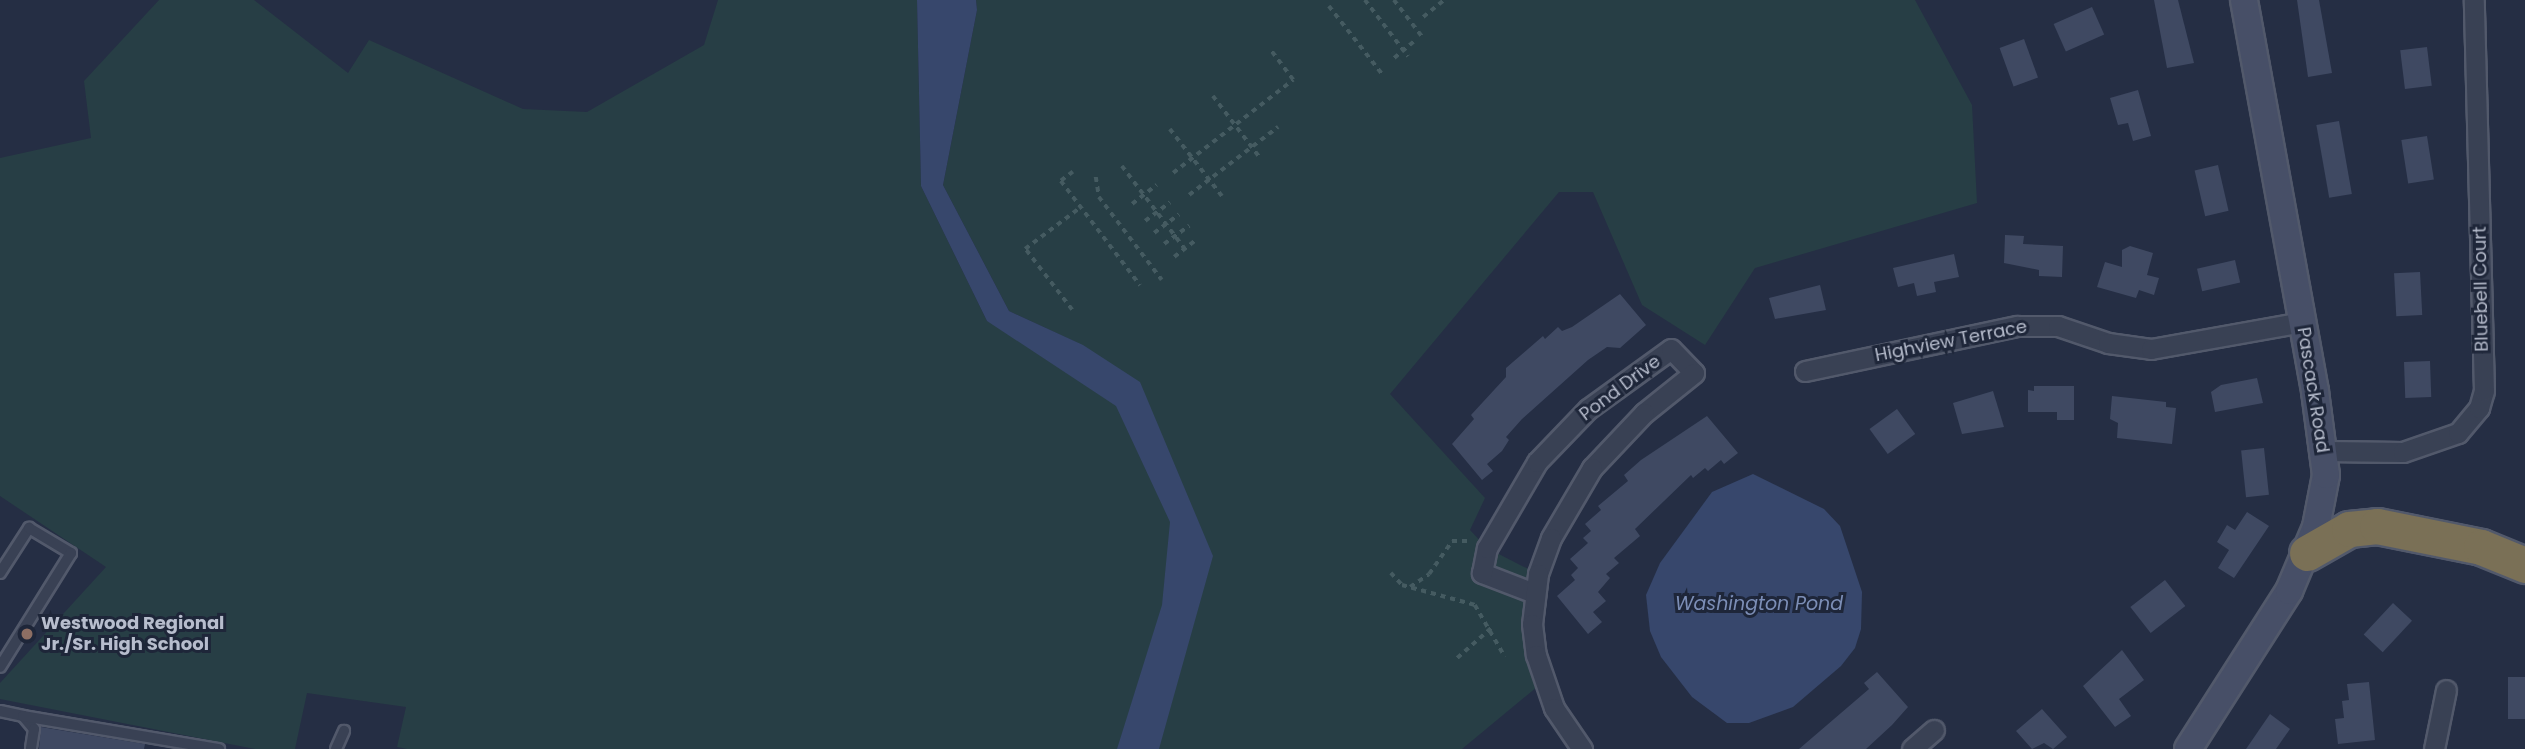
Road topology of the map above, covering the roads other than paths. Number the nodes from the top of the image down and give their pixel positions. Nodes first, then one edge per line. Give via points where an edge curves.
1 (2244, 0) edge
2 (2474, 0) edge
3 (2302, 322) junction
4 (1805, 371) dead end
5 (2324, 451) junction
6 (2307, 553) junction
7 (2525, 565) edge
8 (0, 573) edge
9 (1534, 593) junction
10 (0, 667) edge
11 (2446, 690) dead end
12 (0, 711) edge
13 (23, 716) junction
14 (1934, 730) dead end
15 (344, 731) dead end
16 (31, 749) edge
17 (219, 749) edge
18 (337, 749) edge
19 (1582, 749) edge
20 (1912, 749) edge
21 (2189, 749) edge
22 (2434, 749) edge

1 - 3 street, Pascack Road
2 - 5 street, Bluebell Court via 2484,391 2479,408 2458,433 2403,452
3 - 4 street, Highview Terrace via 2151,349 2108,343 2058,326 2017,326
3 - 5 street, Pascack Road
5 - 6 street, Pascack Road via 2323,500
6 - 7 highway via 2350,529 2377,526 2481,547
6 - 21 street, Pascack Road via 2260,642
8 - 10 lane via 29,528 71,553
9 - 9 street, Pond Drive via 1482,573 1487,548 1537,462 1588,409 1671,349 1694,373 1644,413 1592,468 1551,538
9 - 19 street, Pond Drive via 1534,634 1543,682 1554,708
11 - 22 street
12 - 13 lane
13 - 16 lane via 34,729
13 - 17 lane
14 - 20 street
15 - 18 lane

